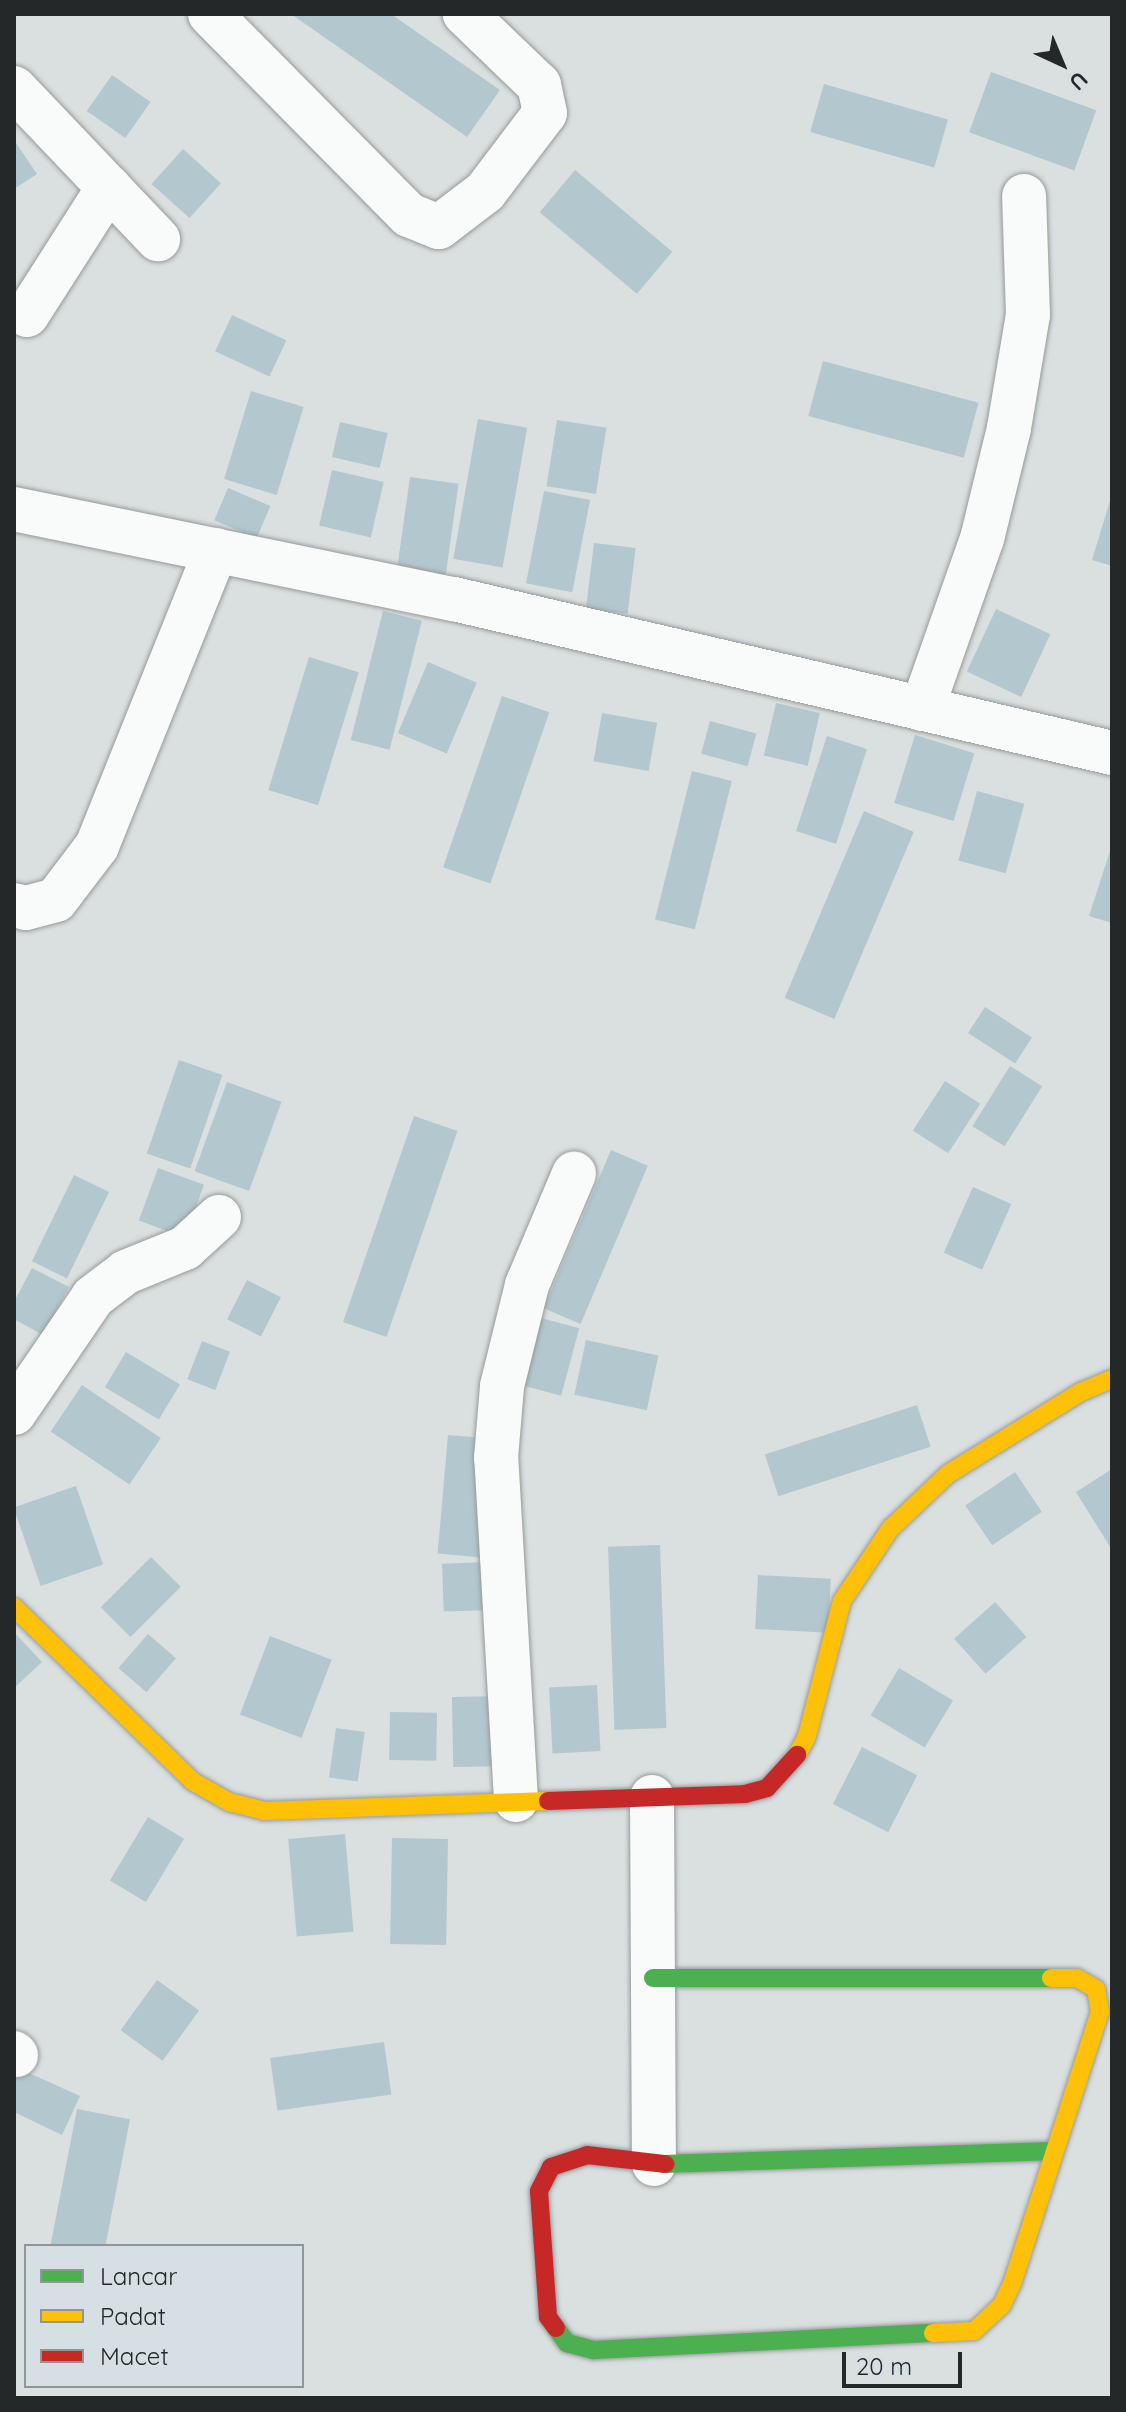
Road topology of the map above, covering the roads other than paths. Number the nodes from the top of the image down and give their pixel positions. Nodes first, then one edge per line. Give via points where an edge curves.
1 (210, 14) edge
2 (465, 14) edge
3 (15, 90) edge
4 (109, 187) junction
5 (1024, 196) dead end
6 (158, 239) dead end
7 (27, 315) dead end
8 (14, 509) edge
9 (216, 550) junction
10 (922, 709) junction
11 (1112, 753) edge
12 (14, 905) edge
13 (574, 1174) dead end
14 (219, 1217) dead end
15 (1112, 1379) edge
16 (14, 1413) edge
17 (14, 1607) edge
18 (652, 1797) junction
19 (516, 1800) junction
20 (653, 1978) junction
21 (1053, 2151) junction
22 (654, 2164) junction

1 - 2 street via 409,215 439,227 500,175 536,127 546,104 539,85
3 - 4 street
4 - 6 street
4 - 7 street
5 - 10 street via 1028,315 1009,428 982,539
8 - 9 street
9 - 10 street via 454,599
9 - 12 street via 97,846 56,900 26,908
10 - 11 street
13 - 19 street via 527,1285 502,1386 496,1458
14 - 16 street via 185,1248 126,1272 93,1297
15 - 18 street via 1081,1392 948,1474 890,1529 842,1601 807,1736 779,1780 745,1794
17 - 19 street via 192,1781 229,1802 299,1813
18 - 19 street
18 - 20 street
20 - 21 street via 1087,1981 1096,1989 1100,2012
20 - 22 street
21 - 22 street
21 - 22 street via 1013,2281 1002,2305 974,2331 594,2350 567,2343 548,2317 540,2203 544,2178 566,2159 587,2155

